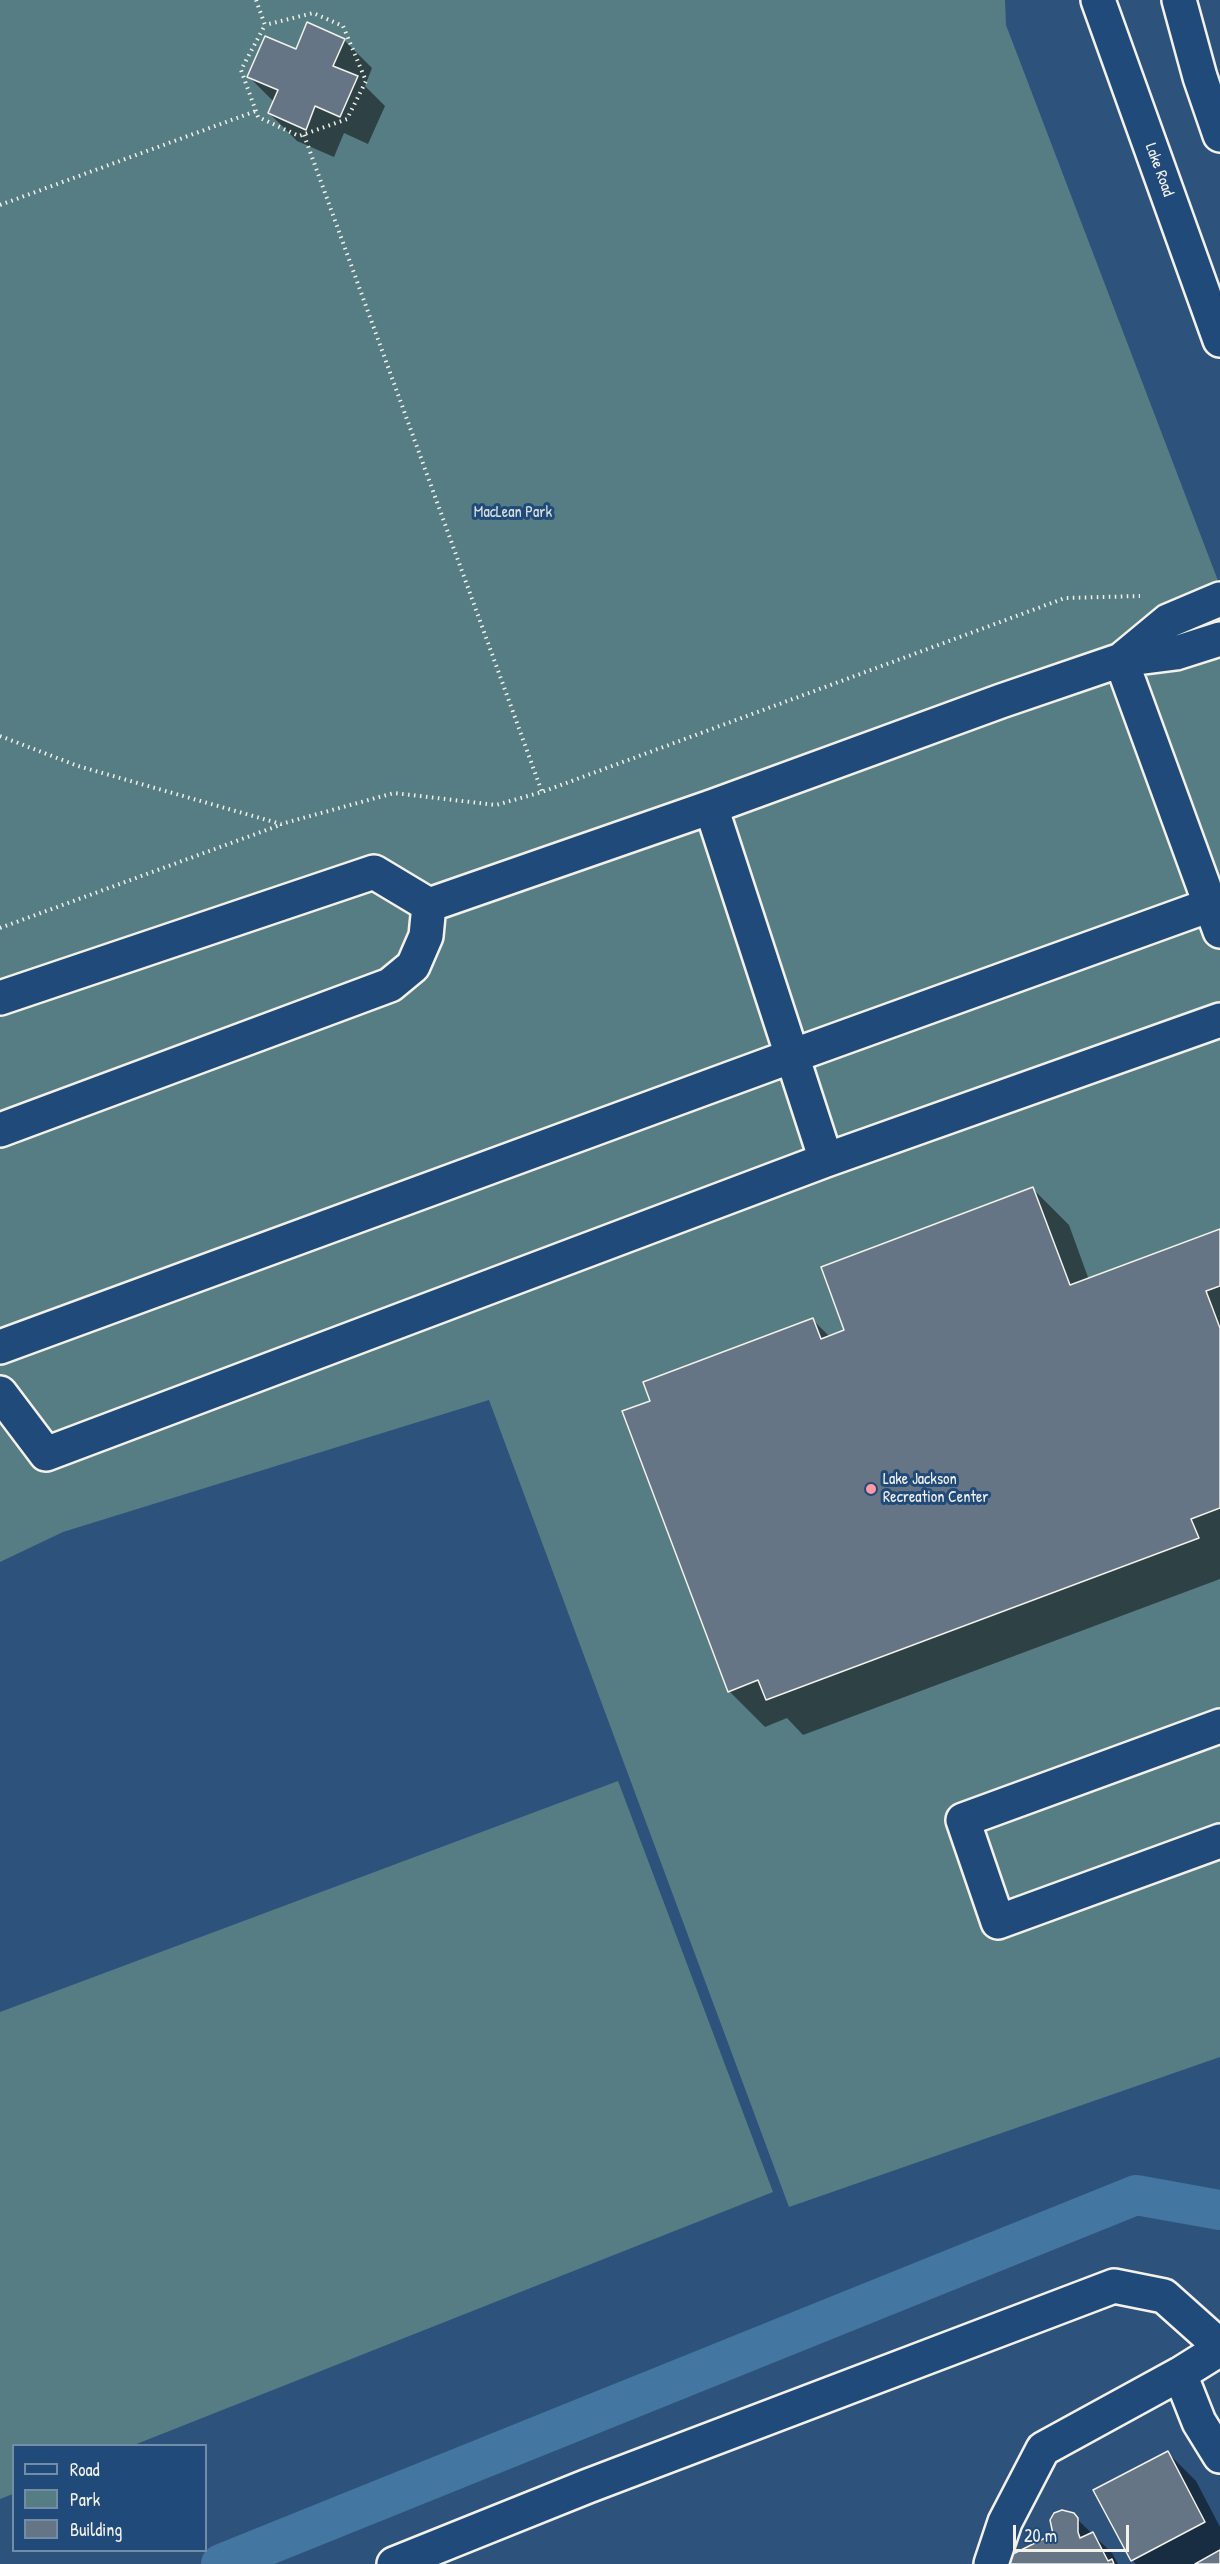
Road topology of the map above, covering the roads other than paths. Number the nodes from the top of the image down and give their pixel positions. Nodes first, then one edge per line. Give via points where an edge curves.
1 (1098, 0) edge
2 (1179, 0) edge
3 (1220, 135) edge
4 (1218, 328) edge
5 (1220, 599) edge
6 (1220, 639) edge
7 (1121, 660) junction
8 (711, 807) junction
9 (429, 906) junction
10 (1215, 918) edge
11 (0, 998) edge
12 (1220, 1020) edge
13 (792, 1056) junction
14 (0, 1130) edge
15 (826, 1160) junction
16 (0, 1347) edge
17 (0, 1393) edge
18 (1220, 1726) edge
19 (1220, 1841) edge
20 (1220, 2347) edge
21 (1180, 2374) junction
22 (1220, 2456) edge
23 (394, 2564) edge
24 (991, 2564) edge

1 - 4 street, Lake Road
2 - 3 street
5 - 7 street via 1168,621
6 - 7 street via 1176,652
7 - 8 street
7 - 10 street
8 - 9 street
8 - 13 street
9 - 11 street via 374,872
9 - 14 street via 426,936 413,966 390,985
10 - 13 street
12 - 15 street
13 - 15 street
13 - 16 street
15 - 17 street via 46,1454
18 - 19 street via 963,1820 998,1922
20 - 21 street
20 - 23 street via 1164,2296 1114,2286
21 - 22 street via 1199,2422
21 - 24 street via 1043,2449 1005,2522

